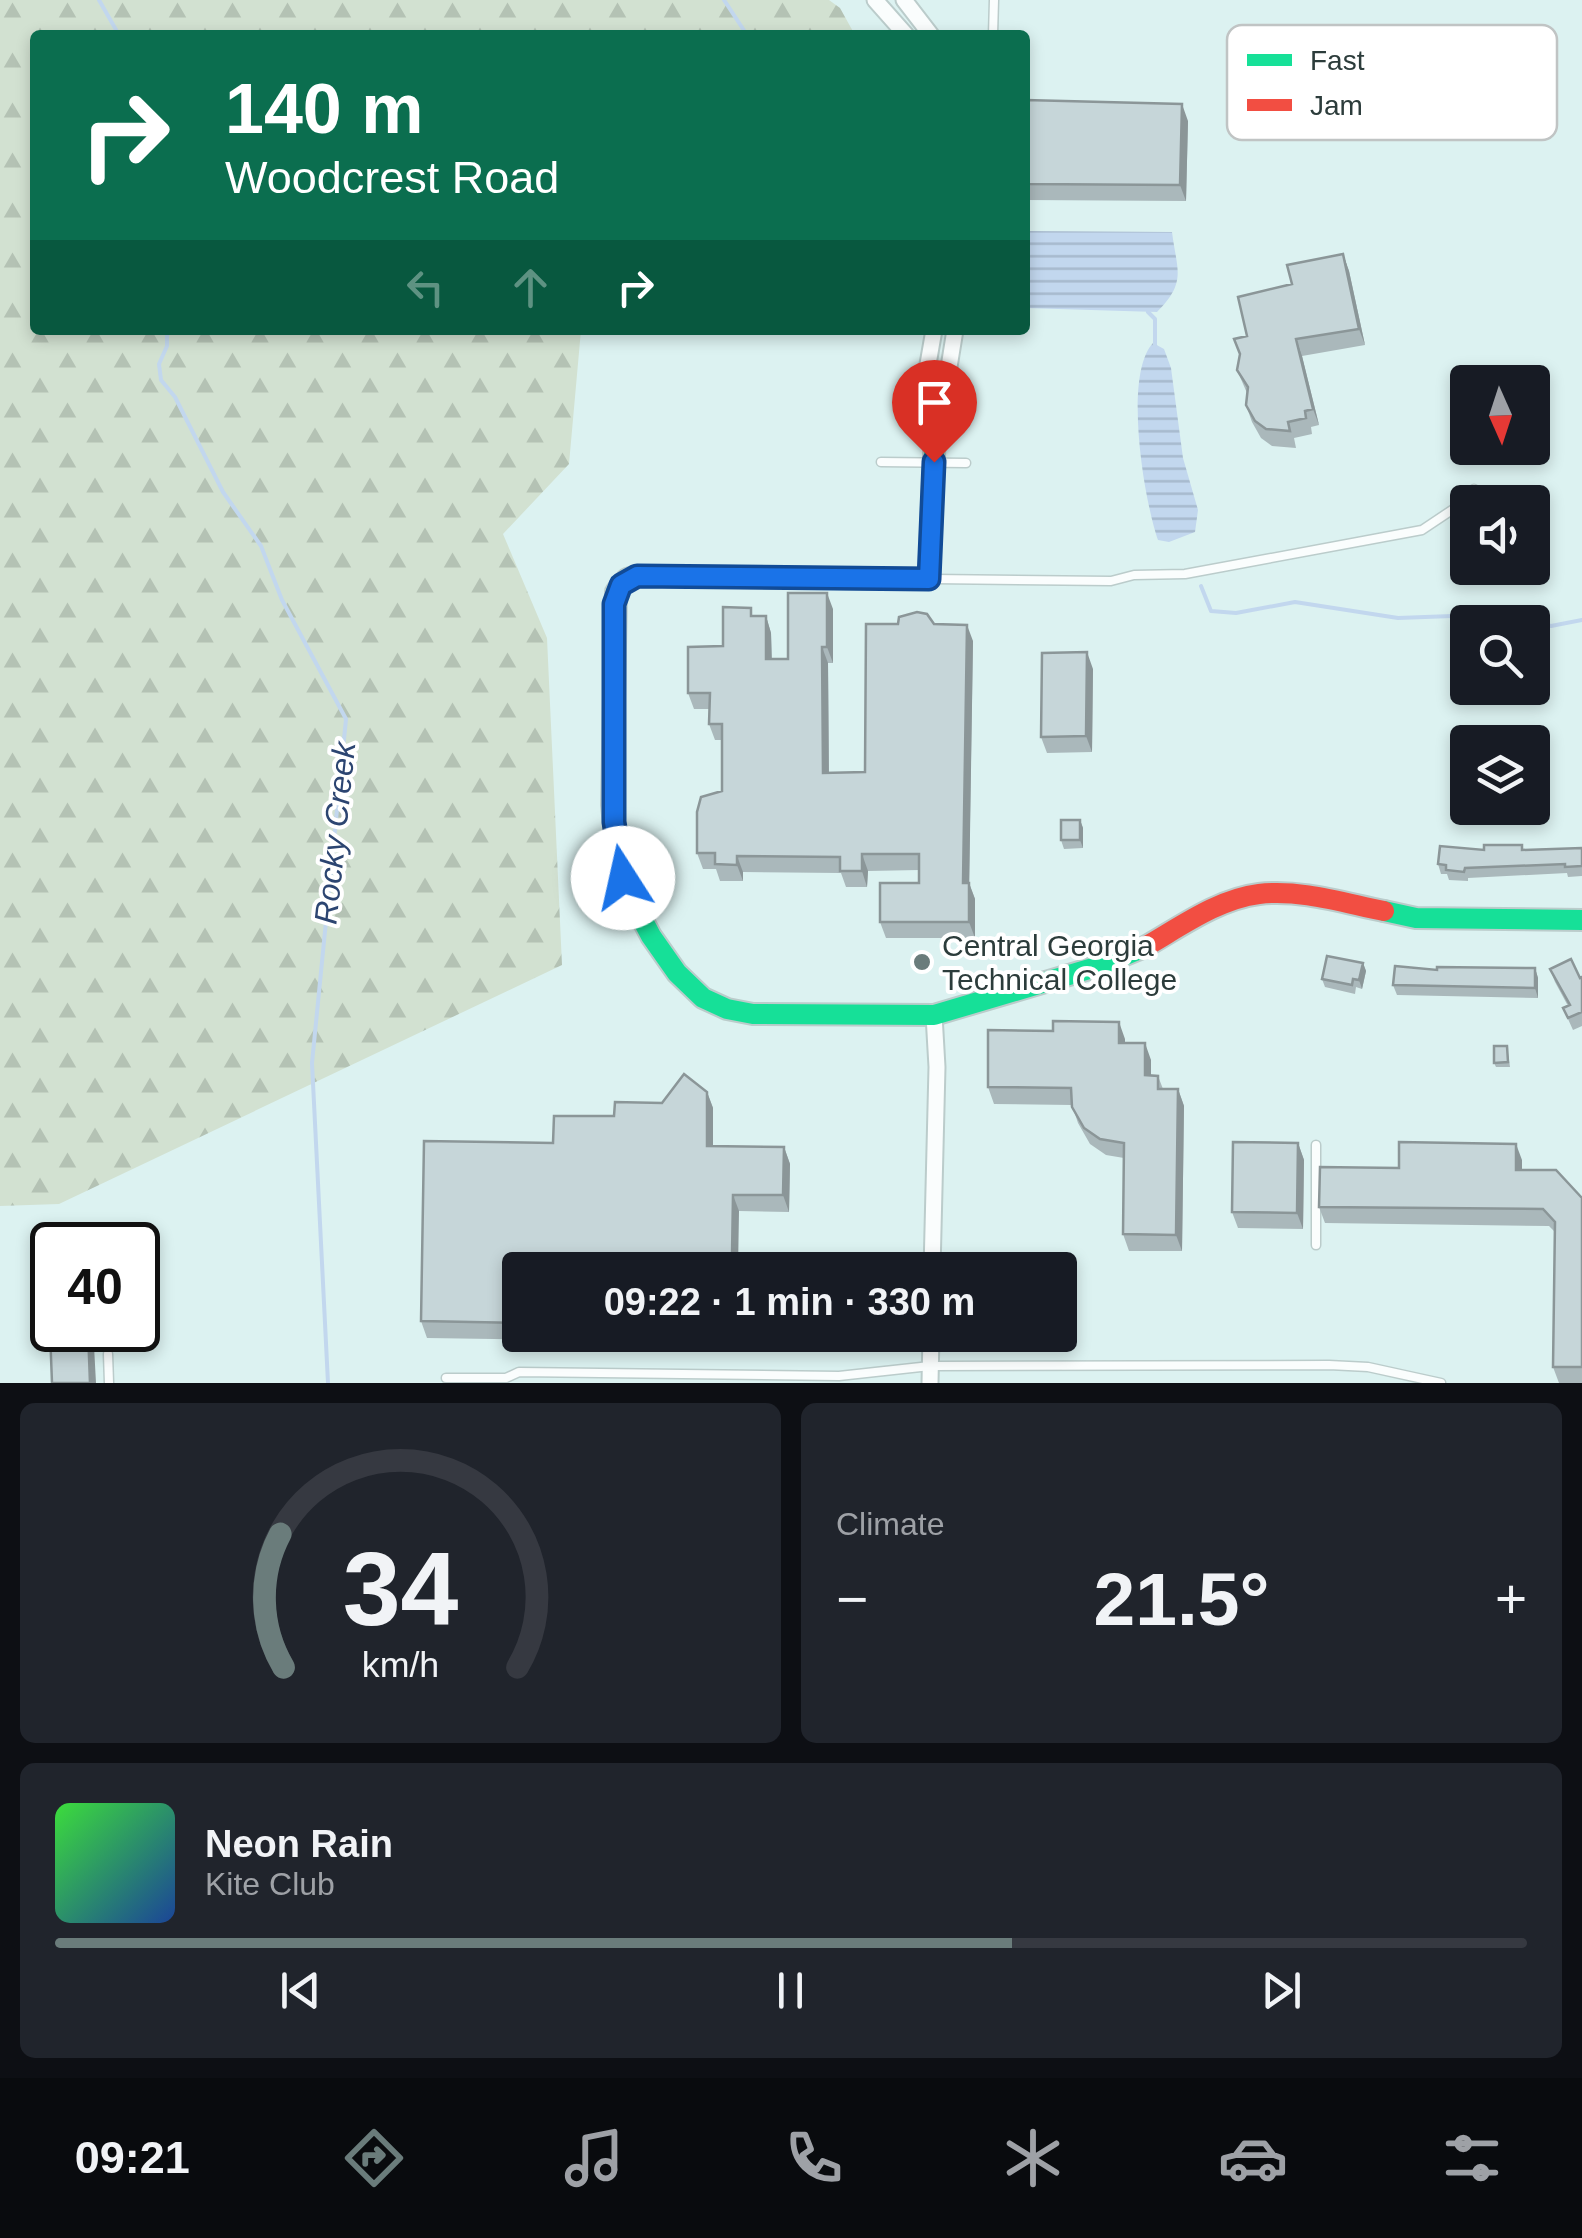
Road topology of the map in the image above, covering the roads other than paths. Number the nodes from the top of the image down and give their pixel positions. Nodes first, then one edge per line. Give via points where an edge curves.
1 (875, 0) edge
2 (904, 0) edge
3 (994, 0) edge
4 (902, 30) edge
5 (927, 30) edge
6 (993, 30) edge
7 (933, 335) edge
8 (954, 335) edge
9 (936, 408) junction
10 (881, 462) dead end
11 (934, 462) junction
12 (966, 462) dead end
13 (1450, 511) edge
14 (929, 579) junction
15 (1582, 920) edge
16 (934, 1015) junction
17 (1316, 1145) dead end
18 (1316, 1245) dead end
19 (932, 1252) edge
20 (108, 1354) dead end
21 (930, 1375) edge
22 (446, 1378) dead end
23 (109, 1383) edge
24 (1440, 1383) edge

1 - 4 street
2 - 5 street
3 - 6 lane
7 - 9 street via 928,364
8 - 9 street
9 - 11 street
10 - 11 lane
11 - 12 lane
11 - 14 street
13 - 14 lane via 1422,530 1184,574 1110,581
14 - 16 street via 627,579 614,604 614,822 629,894 701,997 754,1014
15 - 16 street via 1416,918 1299,894 1258,894 1217,906 1096,967
16 - 19 street
17 - 18 lane
20 - 23 lane
21 - 22 lane via 519,1372
21 - 24 lane via 1330,1364

